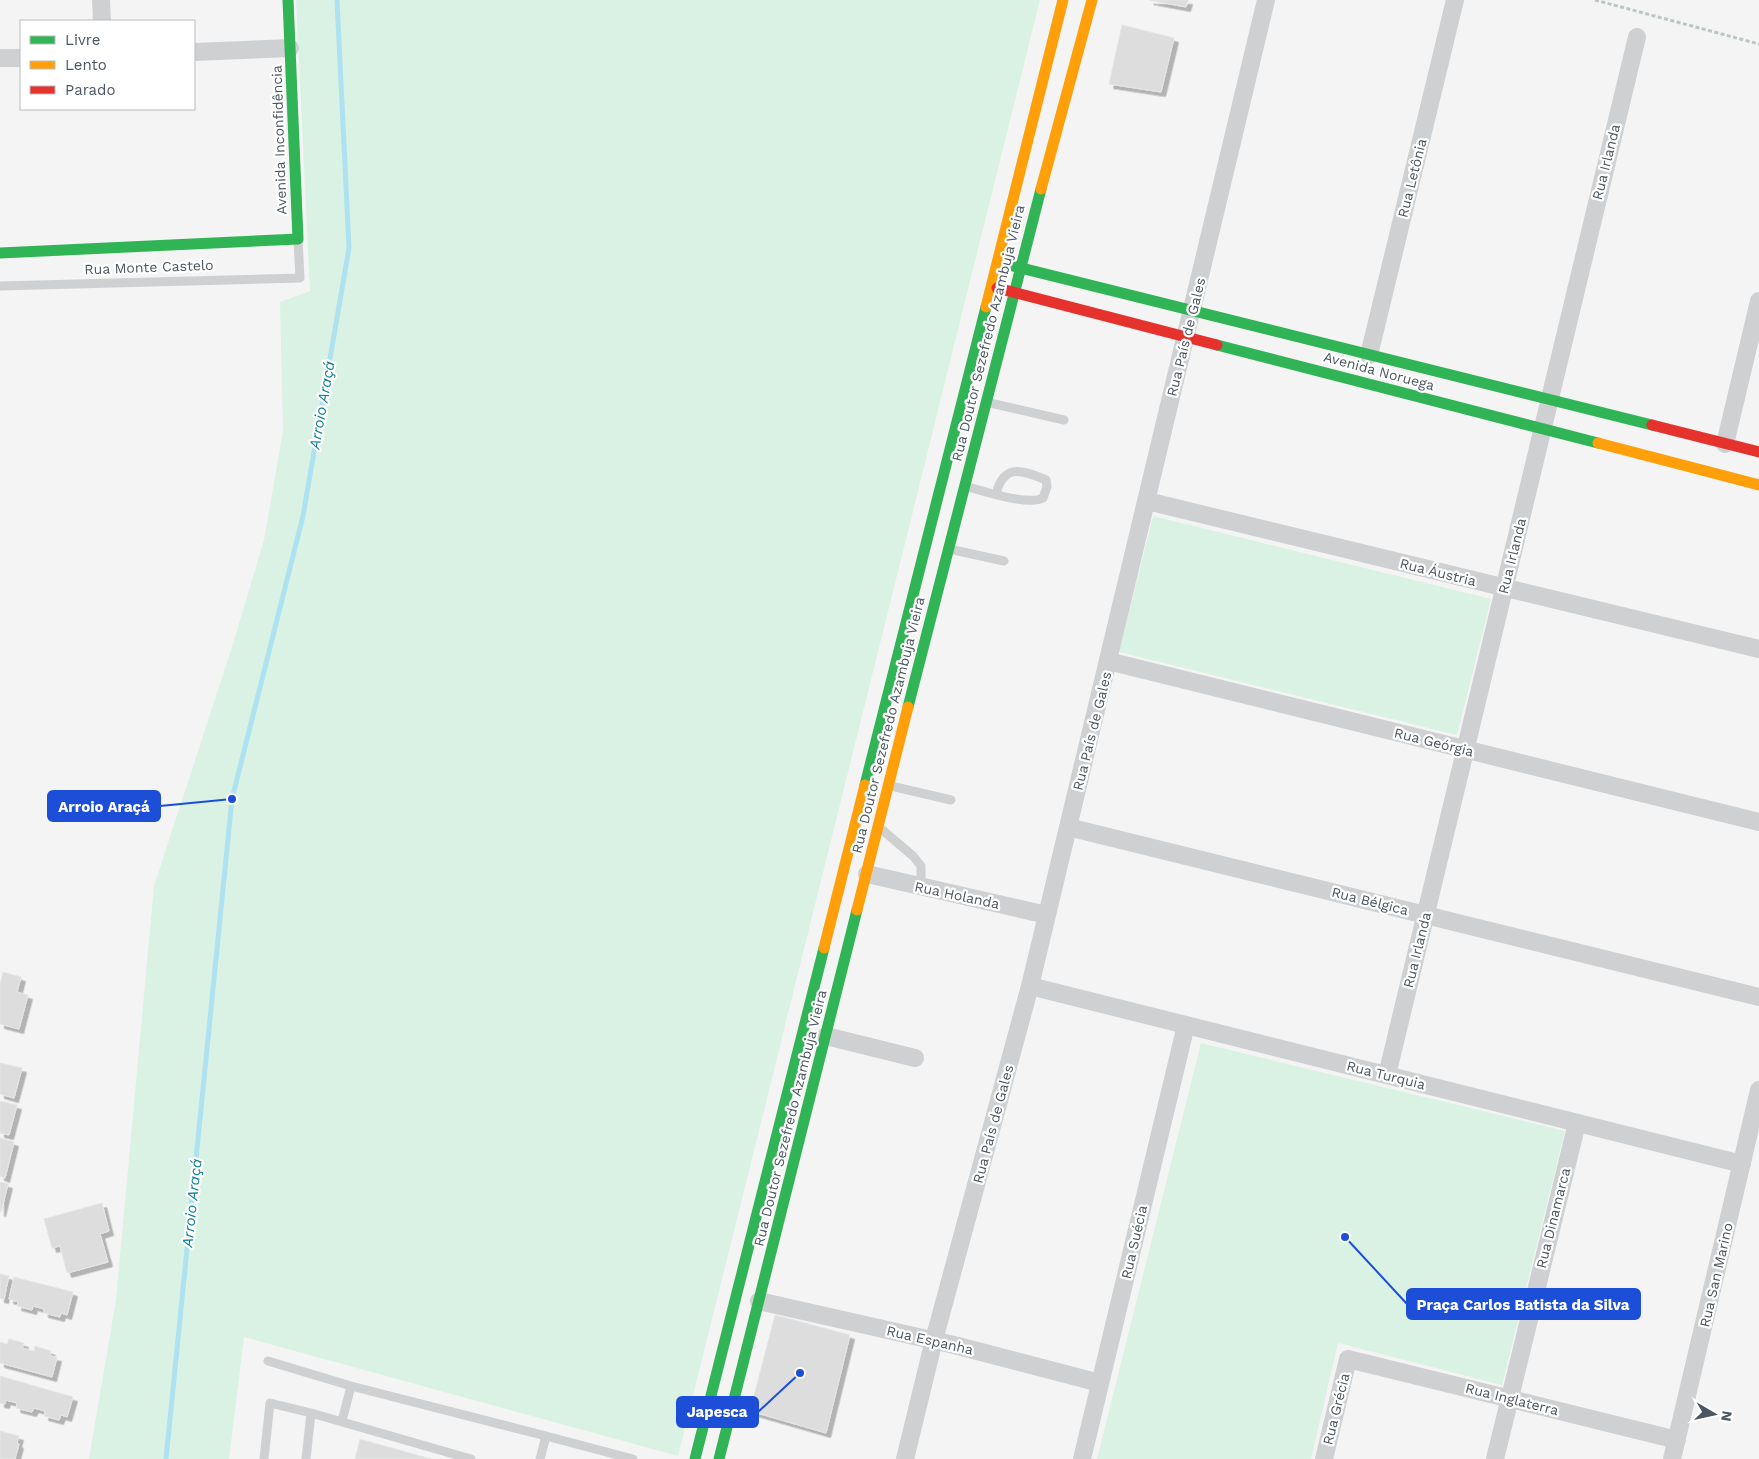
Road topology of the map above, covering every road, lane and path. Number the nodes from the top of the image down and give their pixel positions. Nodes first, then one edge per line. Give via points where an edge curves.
1 (101, 0) edge
2 (288, 0) edge
3 (1062, 0) edge
4 (1092, 0) edge
5 (1266, 0) edge
6 (1455, 0) edge
7 (1595, 0) edge
8 (102, 20) edge
9 (1637, 37) dead end
10 (1759, 44) edge
11 (290, 48) junction
12 (195, 52) edge
13 (0, 58) edge
14 (20, 58) edge
15 (298, 239) junction
16 (0, 253) edge
17 (998, 262) junction
18 (1019, 268) junction
19 (300, 278) joint
20 (0, 286) edge
21 (992, 287) junction
22 (1013, 292) junction
23 (1759, 301) edge
24 (1193, 311) junction
25 (1186, 337) junction
26 (1369, 355) junction
27 (1549, 400) junction
28 (985, 402) junction
29 (1064, 420) dead end
30 (1542, 429) junction
31 (1725, 444) junction
32 (1759, 452) edge
33 (1759, 485) edge
34 (964, 486) junction
35 (996, 494) junction
36 (1147, 501) junction
37 (948, 549) junction
38 (1004, 561) dead end
39 (1504, 588) junction
40 (1759, 650) edge
41 (1108, 661) junction
42 (1465, 749) junction
43 (889, 785) junction
44 (951, 800) dead end
45 (1759, 822) edge
46 (878, 827) junction
47 (1068, 827) junction
48 (866, 874) junction
49 (921, 887) junction
50 (1426, 914) junction
51 (1047, 915) junction
52 (1030, 986) junction
53 (1759, 997) edge
54 (1186, 1025) junction
55 (826, 1036) junction
56 (915, 1058) dead end
57 (1387, 1075) junction
58 (1759, 1090) edge
59 (1577, 1122) junction
60 (1742, 1164) junction
61 (759, 1301) junction
62 (934, 1340) junction
63 (1348, 1359) joint
64 (268, 1361) dead end
65 (1100, 1383) junction
66 (351, 1386) junction
67 (1510, 1399) junction
68 (311, 1413) junction
69 (342, 1421) junction
70 (546, 1436) junction
71 (1677, 1440) junction
72 (264, 1459) edge
73 (306, 1459) edge
74 (471, 1459) edge
75 (540, 1459) edge
76 (633, 1459) edge
77 (695, 1459) edge
78 (719, 1459) edge
79 (904, 1459) edge
80 (1082, 1459) edge
81 (1324, 1459) edge
82 (1495, 1459) edge
83 (1672, 1459) edge

1 - 8 street
2 - 11 main road, Avenida Inconfidência
3 - 17 main road, Rua Doutor Sezefredo Azambuja Vieira
4 - 18 main road, Rua Doutor Sezefredo Azambuja Vieira
5 - 24 street, Rua País de Gales
6 - 26 street, Rua Letônia
7 - 10 path
9 - 27 street, Rua Irlanda
11 - 12 street
11 - 15 main road, Avenida Inconfidência
13 - 14 street
15 - 16 main road, Rua Monte Castelo
15 - 19 lane, Avenida Inconfidência
17 - 18 main road, Avenida Noruega
17 - 21 main road, Rua Doutor Sezefredo Azambuja Vieira
18 - 22 main road, Rua Doutor Sezefredo Azambuja Vieira
18 - 24 main road, Avenida Noruega
19 - 20 lane, Rua Monte Castelo
21 - 22 main road, Avenida Noruega
21 - 77 main road, Rua Doutor Sezefredo Azambuja Vieira
22 - 25 main road, Avenida Noruega
22 - 28 main road, Rua Doutor Sezefredo Azambuja Vieira
23 - 31 street
24 - 25 street, Rua País de Gales
24 - 26 main road, Avenida Noruega
25 - 30 main road, Avenida Noruega
25 - 36 street, Rua País de Gales
26 - 27 main road, Avenida Noruega
27 - 30 street, Rua Irlanda
27 - 31 main road, Avenida Noruega
28 - 29 lane
28 - 34 main road, Rua Doutor Sezefredo Azambuja Vieira
30 - 33 main road, Avenida Noruega
30 - 39 street, Rua Irlanda
31 - 32 main road, Avenida Noruega
34 - 35 lane
34 - 37 main road, Rua Doutor Sezefredo Azambuja Vieira
35 - 35 lane via 1036,502 1044,498 1048,487 1046,480 1039,477 1006,472 1000,479
36 - 39 street, Rua Áustria
36 - 41 street, Rua País de Gales
37 - 38 lane
37 - 43 main road, Rua Doutor Sezefredo Azambuja Vieira
39 - 40 street, Rua Áustria
39 - 42 street, Rua Irlanda
41 - 42 street, Rua Geórgia
41 - 47 street, Rua País de Gales
42 - 45 street, Rua Geórgia
42 - 50 street, Rua Irlanda
43 - 44 lane
43 - 46 main road, Rua Doutor Sezefredo Azambuja Vieira
46 - 48 main road, Rua Doutor Sezefredo Azambuja Vieira
46 - 49 lane via 914,856 921,866
47 - 50 street, Rua Bélgica
47 - 51 street, Rua País de Gales
48 - 49 street, Rua Holanda
48 - 55 main road, Rua Doutor Sezefredo Azambuja Vieira
49 - 51 street, Rua Holanda
50 - 53 street, Rua Bélgica
50 - 57 street, Rua Irlanda
51 - 52 street, Rua País de Gales
52 - 54 street, Rua Turquia
52 - 62 street, Rua País de Gales
54 - 57 street, Rua Turquia
54 - 65 street, Rua Suécia
55 - 56 street
55 - 61 main road, Rua Doutor Sezefredo Azambuja Vieira
57 - 59 street, Rua Turquia
58 - 60 street, Rua San Marino
59 - 60 street, Rua Turquia
59 - 67 street, Rua Dinamarca
60 - 71 street, Rua San Marino
61 - 62 street, Rua Espanha
61 - 78 main road, Rua Doutor Sezefredo Azambuja Vieira
62 - 65 street, Rua Espanha
62 - 79 street, Rua País de Gales
63 - 67 street, Rua Inglaterra
63 - 81 street, Rua Grécia
64 - 66 lane
65 - 80 street, Rua Suécia
66 - 69 lane
66 - 70 lane
67 - 71 street, Rua Inglaterra
67 - 82 street, Rua Dinamarca
68 - 69 lane
68 - 72 lane via 270,1403
68 - 73 lane
69 - 74 lane
70 - 75 lane
70 - 76 lane
71 - 83 street, Rua San Marino

